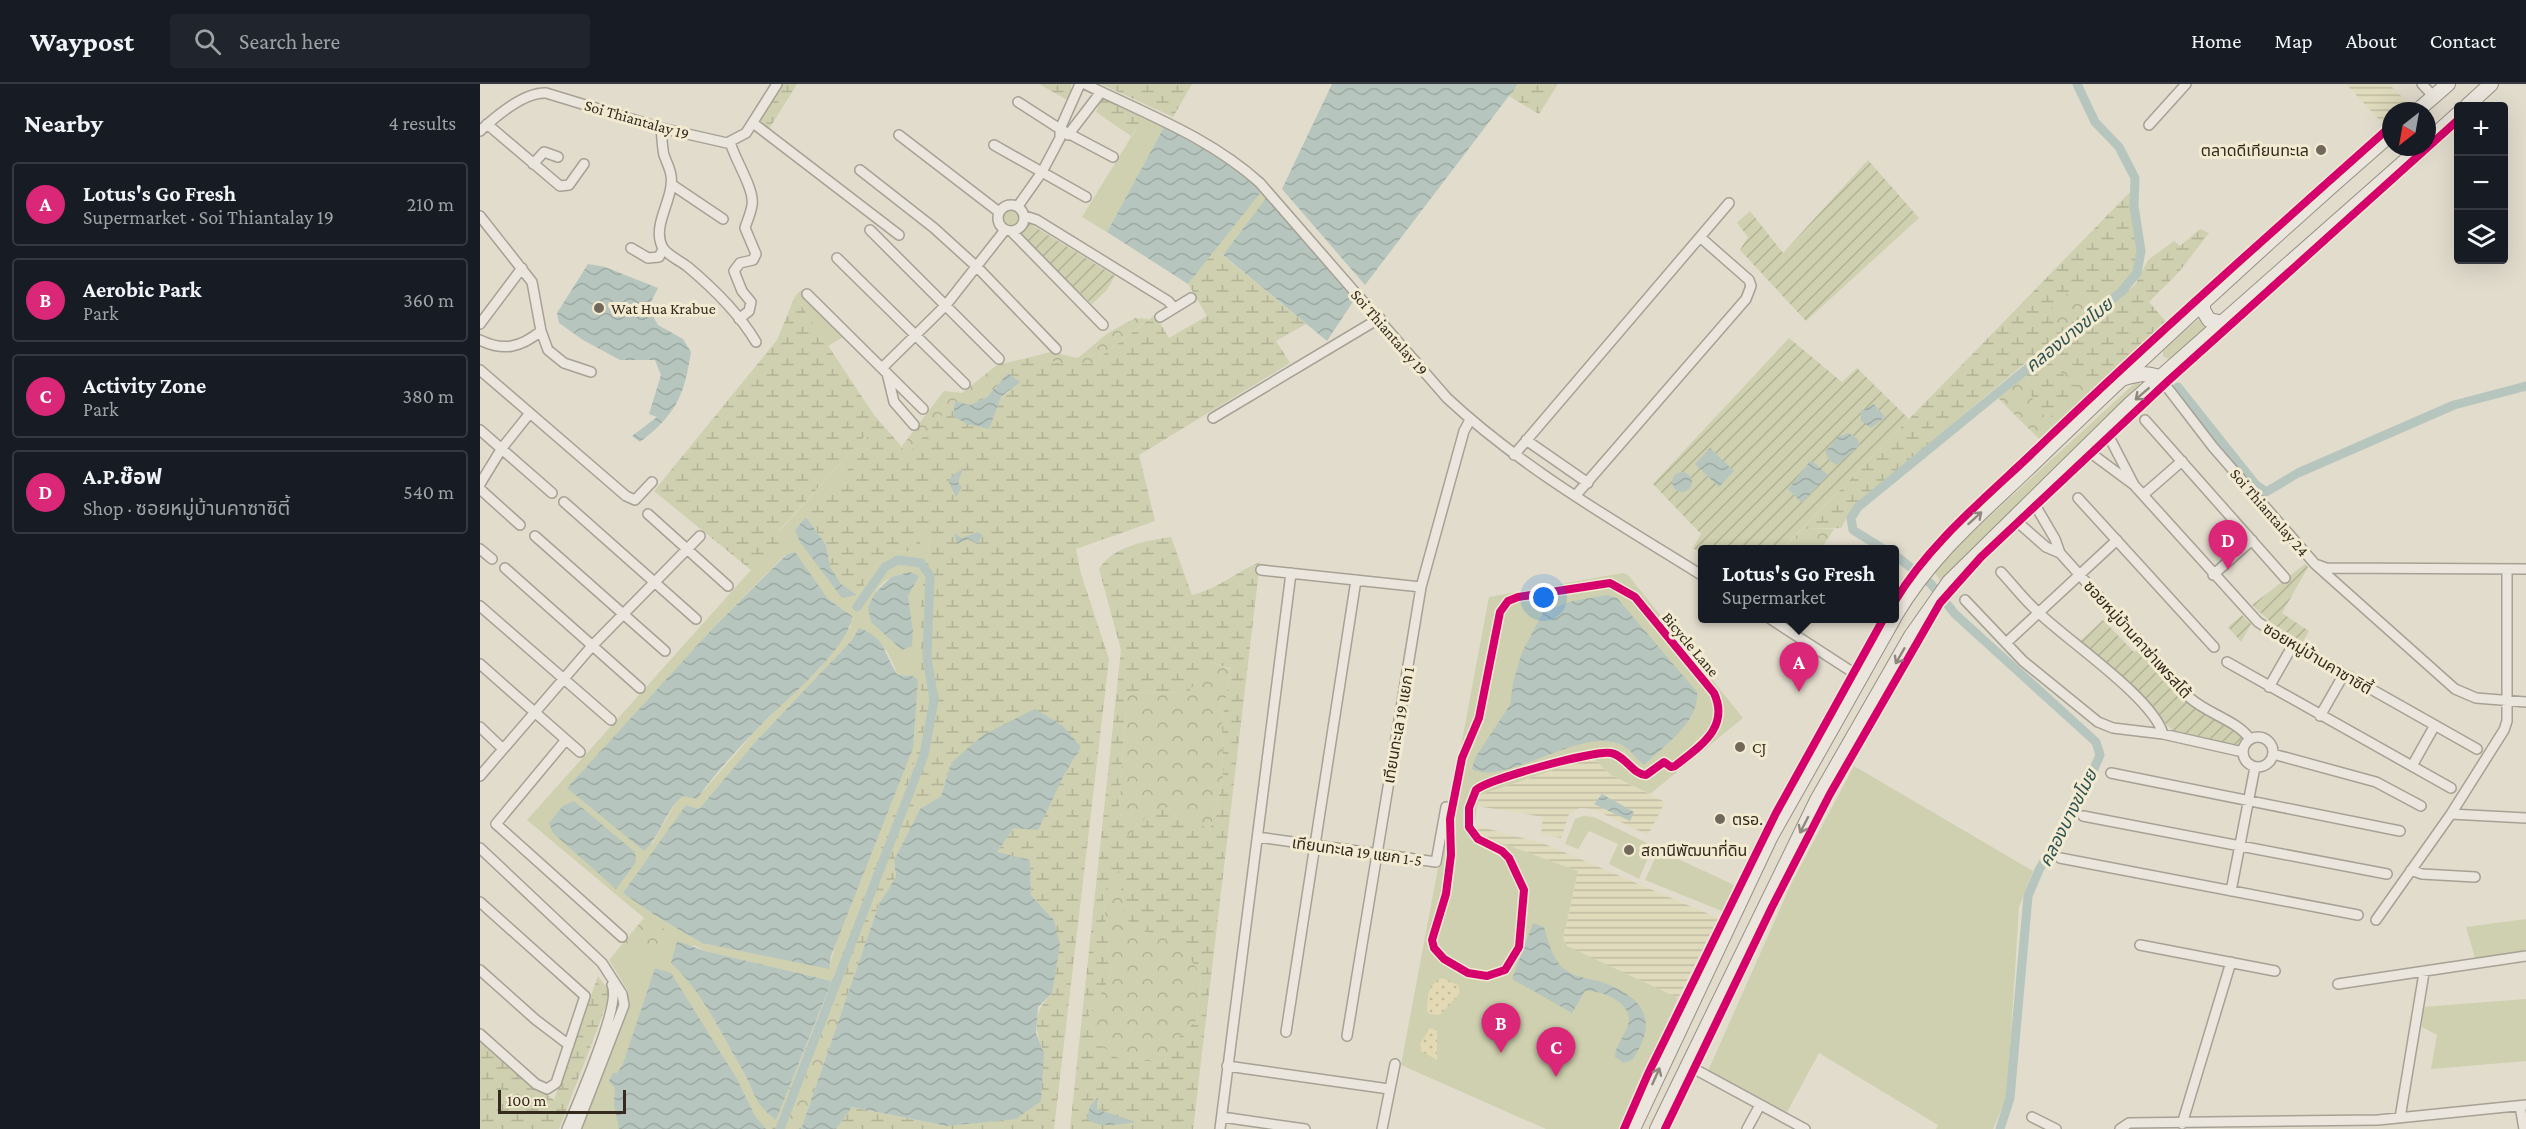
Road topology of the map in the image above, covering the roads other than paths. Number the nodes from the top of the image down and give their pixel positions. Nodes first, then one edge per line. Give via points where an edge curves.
1 (777, 84) edge
2 (1083, 84) edge
3 (2186, 84) edge
4 (2422, 84) edge
5 (2448, 84) edge
6 (2491, 84) edge
7 (542, 88) edge
8 (1101, 92) junction
9 (2434, 97) junction
10 (1018, 102) dead end
11 (2428, 102) edge
12 (2471, 102) edge
13 (1071, 107) junction
14 (1085, 115) junction
15 (2454, 118) edge
16 (753, 123) junction
17 (2149, 125) dead end
18 (483, 128) edge
19 (661, 128) junction
20 (1072, 133) junction
21 (1060, 134) junction
22 (2436, 134) edge
23 (899, 135) dead end
24 (730, 142) junction
25 (2382, 142) edge
26 (994, 145) dead end
27 (2411, 156) edge
28 (558, 157) dead end
29 (1113, 158) dead end
30 (533, 164) junction
31 (584, 164) dead end
32 (860, 170) dead end
33 (1042, 172) junction
34 (671, 184) junction
35 (1086, 197) dead end
36 (1729, 203) dead end
37 (1018, 206) junction
38 (999, 212) junction
39 (480, 216) edge
40 (1025, 216) junction
41 (723, 219) dead end
42 (870, 230) dead end
43 (1008, 231) junction
44 (899, 235) dead end
45 (1700, 237) junction
46 (631, 248) dead end
47 (663, 249) junction
48 (837, 258) dead end
49 (522, 268) junction
50 (978, 268) junction
51 (807, 294) dead end
52 (1191, 298) dead end
53 (2202, 304) junction
54 (946, 305) junction
55 (1174, 308) junction
56 (1160, 317) dead end
57 (1380, 318) junction
58 (739, 319) junction
59 (2224, 322) junction
60 (480, 324) edge
61 (1103, 325) dead end
62 (541, 331) junction
63 (914, 335) junction
64 (480, 340) edge
65 (756, 342) dead end
66 (1056, 349) dead end
67 (999, 358) dead end
68 (480, 370) edge
69 (884, 371) junction
70 (591, 372) dead end
71 (2160, 378) junction
72 (2119, 380) junction
73 (964, 384) dead end
74 (923, 409) dead end
75 (530, 413) junction
76 (1213, 418) dead end
77 (1470, 420) junction
78 (2145, 420) dead end
79 (914, 425) dead end
80 (2105, 429) junction
81 (480, 430) edge
82 (1526, 440) junction
83 (502, 448) junction
84 (2084, 448) junction
85 (2117, 453) junction
86 (1514, 455) junction
87 (2182, 461) junction
88 (2104, 464) junction
89 (652, 482) dead end
90 (1588, 483) junction
91 (2134, 485) junction
92 (480, 487) edge
93 (552, 493) dead end
94 (1576, 495) junction
95 (2144, 495) junction
96 (2078, 498) dead end
97 (564, 501) dead end
98 (2032, 501) junction
99 (648, 514) dead end
100 (2013, 518) junction
101 (2046, 524) junction
102 (520, 525) dead end
103 (2033, 535) junction
104 (535, 536) dead end
105 (700, 536) dead end
106 (2117, 540) junction
107 (2252, 540) junction
108 (480, 549) edge
109 (687, 549) junction
110 (2060, 554) junction
111 (492, 560) dead end
112 (2314, 564) junction
113 (505, 568) dead end
114 (2507, 568) junction
115 (2526, 569) edge
116 (1260, 570) dead end
117 (2001, 572) dead end
118 (1291, 573) junction
119 (1698, 573) edge
120 (2080, 575) junction
121 (2213, 575) junction
122 (2285, 578) dead end
123 (1356, 580) junction
124 (656, 582) junction
125 (728, 586) dead end
126 (1421, 587) junction
127 (1965, 600) dead end
128 (480, 606) edge
129 (1899, 609) edge
130 (623, 613) junction
131 (2038, 613) junction
132 (696, 619) dead end
133 (1777, 623) edge
134 (1891, 623) edge
135 (2006, 643) junction
136 (2292, 645) junction
137 (592, 646) junction
138 (2214, 647) dead end
139 (666, 651) dead end
140 (2227, 662) dead end
141 (480, 664) edge
142 (2344, 674) junction
143 (1860, 676) junction
144 (562, 681) junction
145 (2269, 687) junction
146 (640, 688) dead end
147 (2506, 701) junction
148 (2526, 702) edge
149 (533, 712) junction
150 (2320, 716) junction
151 (611, 720) dead end
152 (2435, 725) junction
153 (480, 727) edge
154 (2163, 734) junction
155 (2250, 739) junction
156 (565, 741) junction
157 (503, 749) junction
158 (2477, 749) dead end
159 (580, 752) dead end
160 (2243, 752) junction
161 (2273, 754) junction
162 (2255, 766) junction
163 (2412, 766) junction
164 (2111, 773) dead end
165 (480, 776) edge
166 (2451, 788) dead end
167 (2250, 800) junction
168 (2421, 806) dead end
169 (1446, 807) dead end
170 (2451, 814) junction
171 (2083, 816) dead end
172 (2526, 818) edge
173 (2400, 831) dead end
174 (1258, 837) junction
175 (1316, 844) junction
176 (2241, 847) junction
177 (480, 848) edge
178 (1379, 853) junction
179 (480, 856) edge
180 (2060, 858) dead end
181 (2410, 870) junction
182 (2387, 874) dead end
183 (2475, 877) dead end
184 (2231, 891) junction
185 (480, 902) edge
186 (2358, 915) dead end
187 (2376, 921) dead end
188 (622, 937) dead end
189 (2140, 945) dead end
190 (2526, 956) edge
191 (2231, 962) junction
192 (480, 970) edge
193 (2275, 971) dead end
194 (2424, 973) junction
195 (2338, 984) dead end
196 (1286, 1032) dead end
197 (480, 1034) edge
198 (1347, 1036) dead end
199 (569, 1045) junction
200 (1395, 1064) dead end
201 (1227, 1066) junction
202 (1689, 1066) junction
203 (1389, 1089) junction
204 (1760, 1105) junction
205 (2523, 1105) edge
206 (1222, 1117) junction
207 (2032, 1118) dead end
208 (2400, 1118) junction
209 (2182, 1124) junction
210 (2378, 1125) edge
211 (567, 1129) edge
212 (576, 1129) edge
213 (1220, 1129) edge
214 (1305, 1129) edge
215 (1382, 1129) edge
216 (1633, 1129) edge
217 (1657, 1129) edge
218 (1747, 1129) edge
219 (1805, 1129) edge
220 (2056, 1129) edge
221 (2120, 1129) edge
222 (2524, 1129) edge

1 - 16 street
2 - 8 street, Soi Thiantalay 19
2 - 13 street
3 - 17 street
4 - 9 street
5 - 9 main road
6 - 12 main road
7 - 18 street, Soi Thiantalay 19
7 - 19 street, Soi Thiantalay 19
8 - 14 street
8 - 57 street, Soi Thiantalay 19 via 1202,139 1237,162
9 - 11 main road
10 - 21 street
13 - 14 street
13 - 21 street
14 - 20 street
15 - 22 main road
16 - 24 street via 746,133
16 - 44 street
18 - 30 street
19 - 24 street, Soi Thiantalay 19
19 - 34 street
20 - 21 street
20 - 29 street
21 - 33 street
23 - 38 street
24 - 58 street via 734,159 751,191 752,205 745,228 756,254 734,271 751,302 749,311
25 - 53 main road
26 - 33 street
27 - 59 main road
28 - 30 street via 544,152
30 - 31 street via 566,187
32 - 50 street
33 - 35 street
33 - 37 street
34 - 41 street
34 - 47 street via 660,227
36 - 45 street
37 - 38 street via 1005,205
37 - 40 street
38 - 43 street via 998,220
39 - 49 street
40 - 43 street via 1021,227
40 - 55 street
42 - 54 street
43 - 50 street
43 - 61 street
45 - 82 street
45 - 90 street via 1749,280 1746,299
46 - 47 street via 648,258 659,257
47 - 58 street via 688,267
48 - 63 street
49 - 60 street
49 - 62 street via 532,282
50 - 54 street
50 - 66 street
51 - 69 street
52 - 55 street
53 - 59 main road via 2209,320
53 - 72 main road
54 - 63 street
54 - 67 street
55 - 56 street
57 - 76 street
57 - 77 street, Soi Thiantalay 19
58 - 65 street
59 - 71 main road
62 - 64 street via 516,346 501,347
62 - 70 street via 555,357
63 - 69 street
63 - 73 street
68 - 75 street
69 - 74 street
69 - 79 street via 894,402
71 - 72 main road via 2152,374
71 -> 80 main road
71 - 112 street, Soi Thiantalay 24 via 2213,447
129 -> 72 main road via 1934,560
75 - 83 street
75 - 89 street via 630,499 638,498
77 - 86 street, Soi Thiantalay 19
77 - 126 street, เทียนทะเล 19 แยก 1
78 - 87 street
80 - 84 main road
80 - 85 street, ซอยหมู่บ้านคาซาซิตี้
81 - 83 street
82 - 86 street
82 - 90 street
83 - 92 street
83 - 93 street
84 - 88 street, ซอยหมู่บ้านคาซาซิตี้
84 - 98 main road
85 - 88 street
85 - 91 street, ซอยหมู่บ้านคาซาซิตี้
86 - 94 street, Soi Thiantalay 19
87 - 95 street
87 - 107 street
88 - 91 street, ซอยหมู่บ้านคาซาซิตี้
90 - 94 street
91 - 95 street, ซอยหมู่บ้านคาซาซิตี้
92 - 102 street
94 - 119 street, Soi Thiantalay 19
95 - 121 street, ซอยหมู่บ้านคาซาซิตี้
96 - 106 street
97 - 124 street
98 - 100 main road
98 - 101 street, ซอยหมู่บ้านคาซ่าเพรสโต้
99 - 109 street
100 - 103 street, ซอยหมู่บ้านคาซ่าเพรสโต้
100 -> 202 main road via 1949,582 1931,606 1817,800
101 - 103 street
101 - 110 street, ซอยหมู่บ้านคาซ่าเพรสโต้
103 - 110 street, ซอยหมู่บ้านคาซ่าเพรสโต้
104 - 130 street
105 - 109 street
106 - 120 street
106 - 138 street
107 - 121 street
107 - 122 street
108 - 111 street
109 - 124 street
109 - 125 street
110 - 120 street, ซอยหมู่บ้านคาซ่าเพรสโต้
112 - 114 street, Soi Thiantalay 24 via 2326,568
112 - 147 street via 2455,689 2476,698
113 - 137 street
114 - 115 street, Soi Thiantalay 24
114 - 147 street
116 - 118 street
117 - 131 street
118 - 123 street
118 - 174 street
120 - 131 street
120 - 155 street, ซอยหมู่บ้านคาซ่าเพรสโต้ via 2190,698
121 - 136 street, ซอยหมู่บ้านคาซาซิตี้ via 2258,622
123 - 126 street
123 - 175 street
124 - 130 street
124 - 132 street
126 - 178 street, เทียนทะเล 19 แยก 1 via 1380,823
127 - 135 street
128 - 144 street
130 - 137 street
130 - 139 street
131 - 135 street
131 - 154 street via 2130,691 2161,726
133 - 143 street
134 - 143 main road
135 - 154 street via 2098,723
136 - 142 street, ซอยหมู่บ้านคาซาซิตี้
136 - 145 street
137 - 144 street
137 - 146 street
140 - 145 street
141 - 149 street
142 - 150 street
142 - 152 street, ซอยหมู่บ้านคาซาซิตี้
216 -> 143 main road via 1745,888
144 - 149 street
144 - 151 street
145 - 150 street
147 - 148 street
147 - 170 street via 2504,730
149 - 156 street
149 - 157 street
150 - 163 street
152 - 158 street, ซอยหมู่บ้านคาซาซิตี้
152 - 163 street
153 - 157 street
154 - 160 street
155 - 160 street
155 - 161 street, ซอยหมู่บ้านคาซ่าเพรสโต้ via 2268,741
156 - 159 street
156 - 188 street via 496,824
157 - 165 street
160 - 162 street via 2247,762
161 - 162 street via 2265,765
161 - 168 street via 2376,782
162 - 167 street
163 - 166 street
164 - 167 street
167 - 173 street
167 - 176 street
169 - 178 street, เทียนทะเล 19 แยก 1-5 via 1436,862
170 - 172 street
170 - 181 street
171 - 176 street
174 - 175 street, เทียนทะเล 19 แยก 1-5
174 - 201 street
175 - 178 street, เทียนทะเล 19 แยก 1-5
175 - 196 street
176 - 182 street
176 - 184 street
177 - 212 street via 602,963 622,994 624,1005
178 - 198 street, เทียนทะเล 19 แยก 1
179 - 211 street via 591,958 616,992 609,1021
180 - 184 street
181 - 183 street
181 - 187 street
184 - 186 street
185 - 199 street via 585,996
189 - 191 street
190 - 194 street
191 - 193 street
191 - 209 street
192 - 199 street
194 - 195 street
194 - 208 street
197 - 199 street via 547,1089 556,1083
200 - 203 street
201 - 203 street
201 - 206 street
202 - 204 street
202 - 217 main road
203 - 215 street
204 - 218 street
204 - 219 street
205 - 208 street
205 - 222 street
206 - 213 street
206 - 214 street
207 - 220 street
208 - 210 street
209 - 210 street
209 - 221 street via 2128,1123

